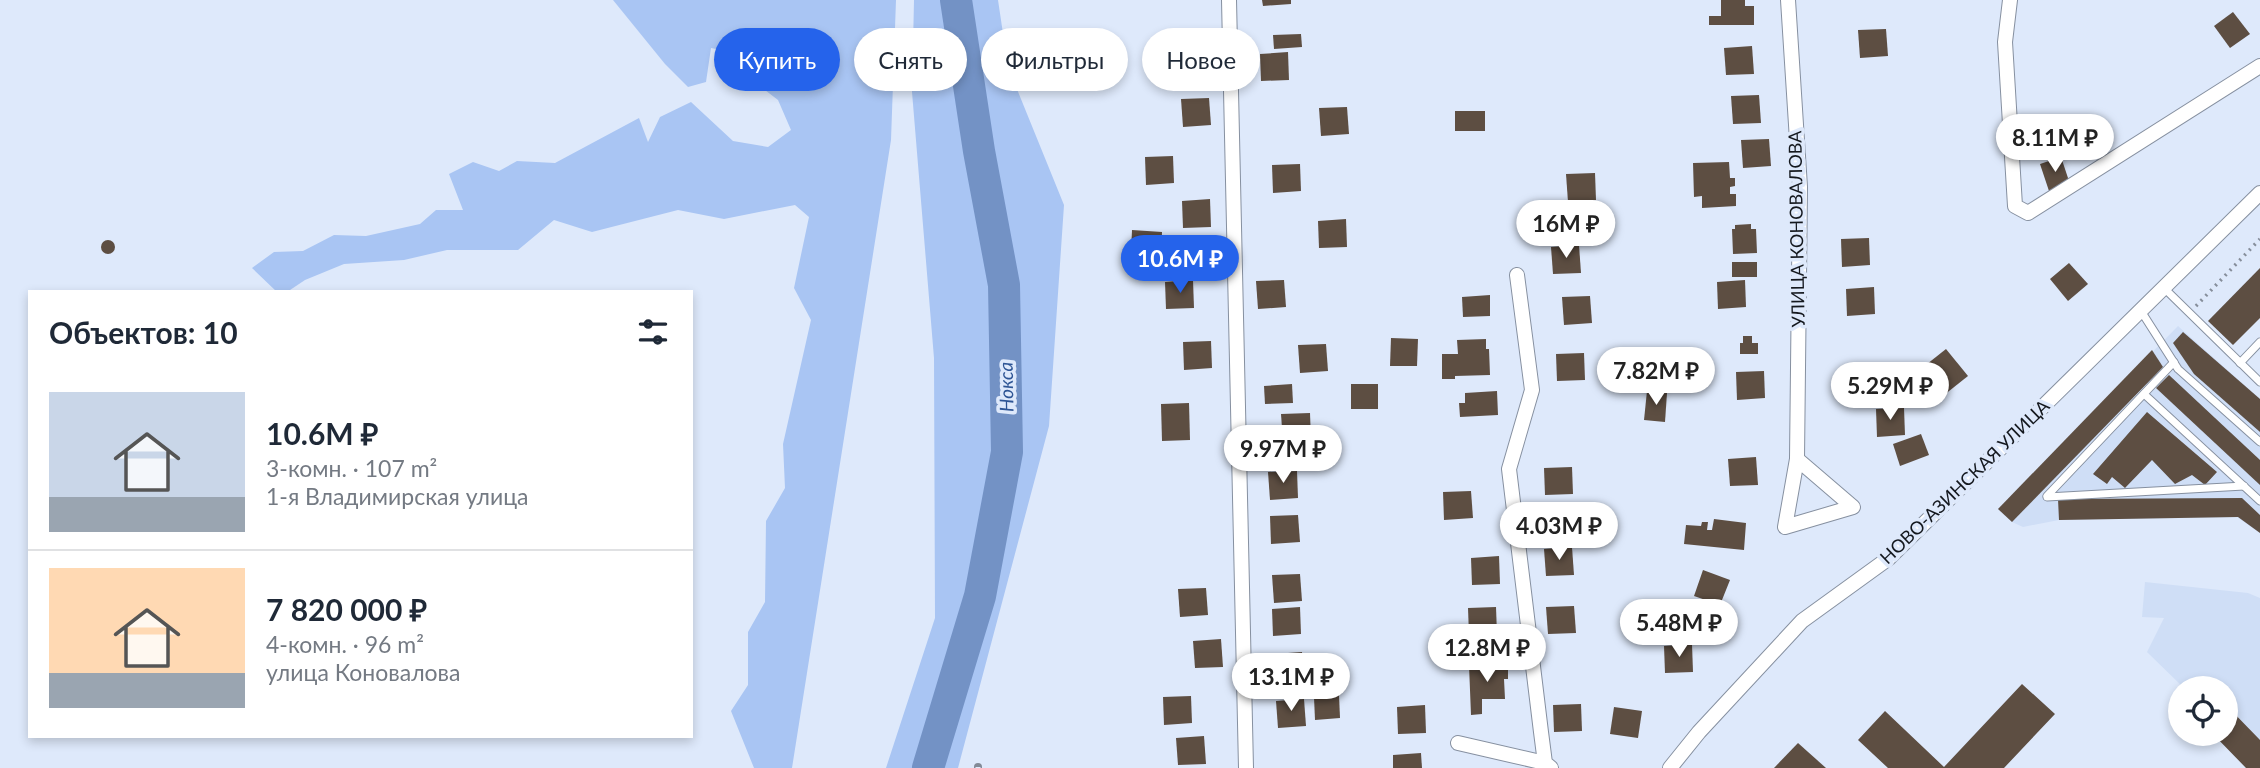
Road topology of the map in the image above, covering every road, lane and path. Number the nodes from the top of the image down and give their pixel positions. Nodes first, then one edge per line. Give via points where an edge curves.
1 (1229, 0) edge
2 (1788, 0) edge
3 (2010, 0) edge
4 (2260, 66) edge
5 (2260, 193) edge
6 (2260, 239) edge
7 (1517, 275) dead end
8 (2164, 288) junction
9 (2141, 311) junction
10 (2189, 313) junction
11 (2260, 342) edge
12 (2174, 362) junction
13 (2240, 363) junction
14 (2260, 382) edge
15 (2144, 394) junction
16 (2260, 442) edge
17 (1797, 459) junction
18 (2244, 486) junction
19 (2260, 501) edge
20 (1458, 743) dead end
21 (1548, 766) edge
22 (1246, 768) edge
23 (1670, 768) edge

1 - 22 street
2 - 17 street, УЛИЦА КОНОВАЛОВА via 1800,187
3 - 4 street via 2005,42 2015,206 2028,213
5 - 8 street, НОВО-АЗИНСКАЯ УЛИЦА
6 - 10 path
7 - 21 street via 1532,390 1509,469
8 - 9 street, НОВО-АЗИНСКАЯ УЛИЦА
8 - 10 lane
9 - 12 lane
9 - 23 street, НОВО-АЗИНСКАЯ УЛИЦА via 1889,558 1802,621
10 - 13 lane
11 - 13 lane
12 - 15 lane
12 - 16 lane
13 - 14 lane
15 - 18 lane
15 - 18 lane via 2047,497
17 - 17 street, УЛИЦА КОНОВАЛОВА via 1816,475 1853,508 1785,527
18 - 19 lane
20 - 21 street

